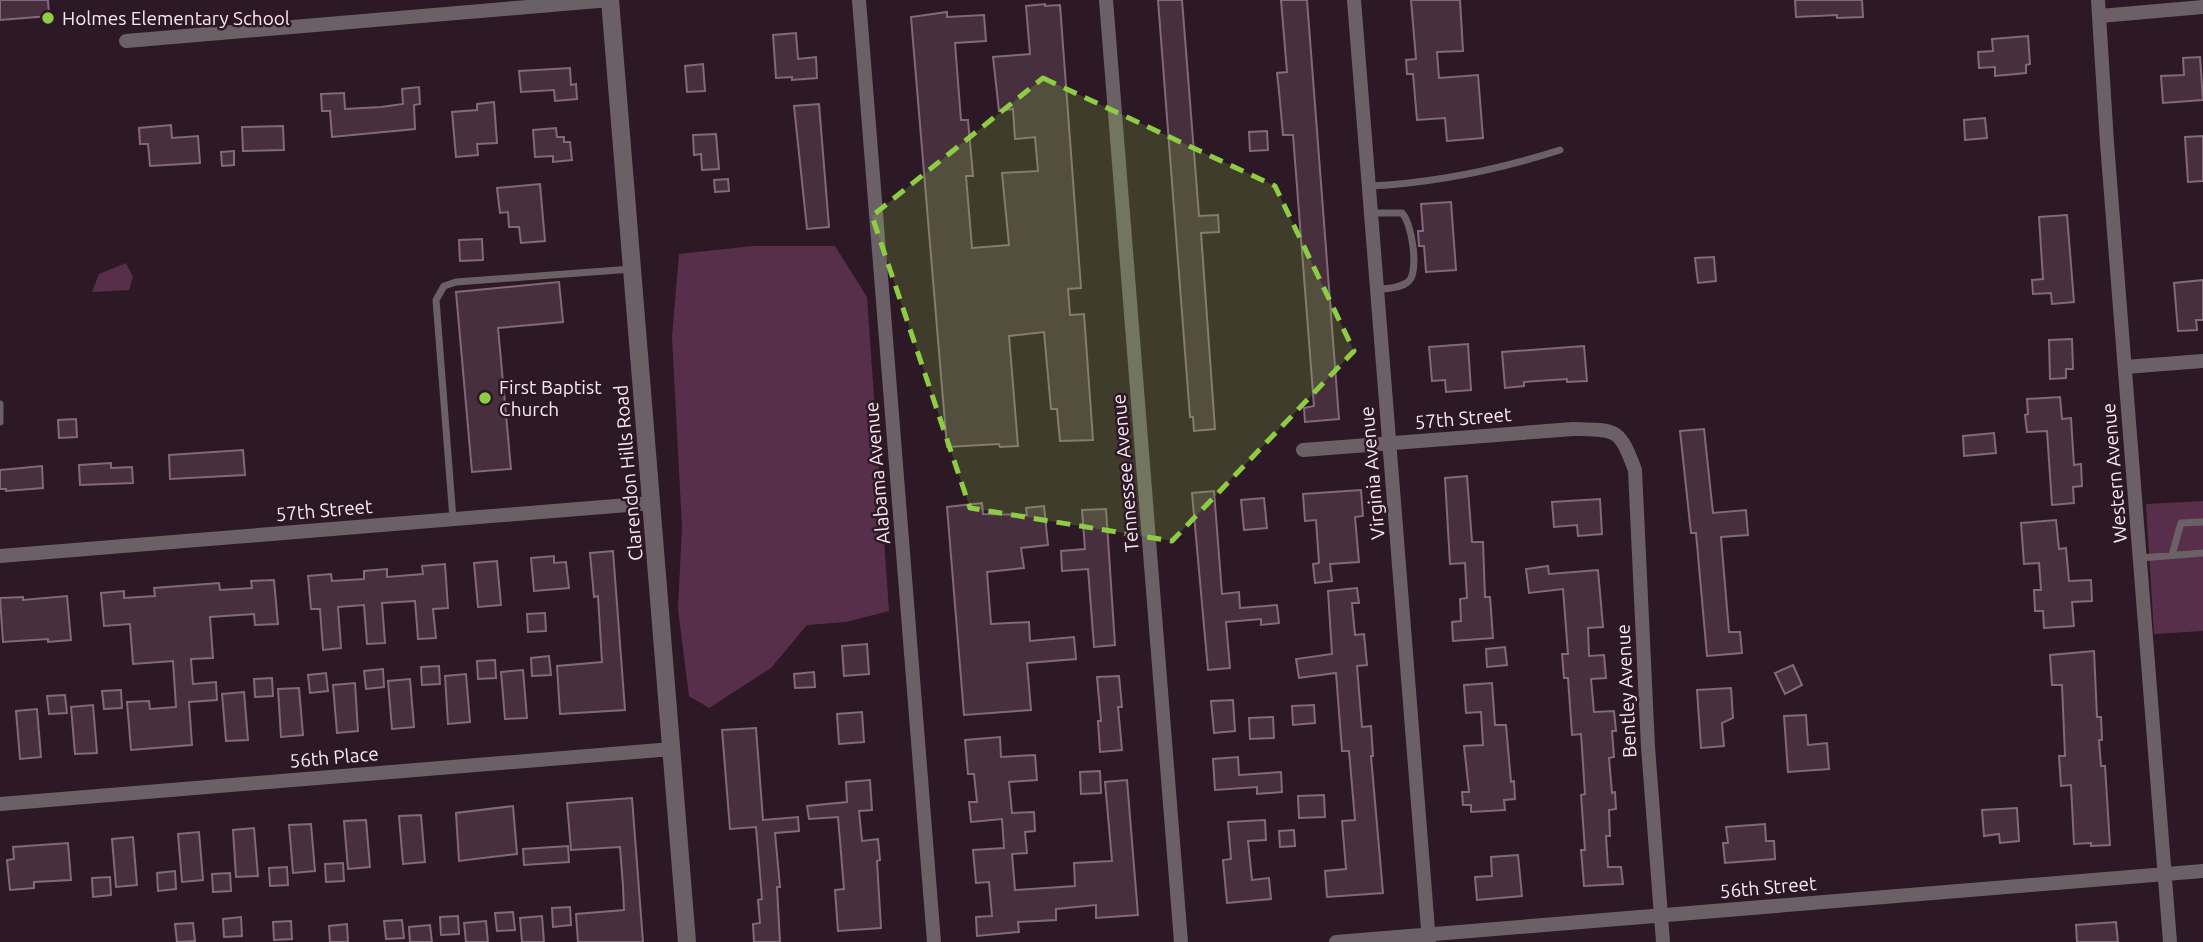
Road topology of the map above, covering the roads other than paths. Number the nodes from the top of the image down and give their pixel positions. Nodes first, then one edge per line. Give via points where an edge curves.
1 (610, 0) edge
2 (859, 0) edge
3 (1106, 0) edge
4 (1353, 0) edge
5 (2098, 0) edge
6 (2203, 7) edge
7 (2100, 16) junction
8 (126, 41) dead end
9 (1560, 150) dead end
10 (1368, 186) junction
11 (1370, 213) junction
12 (632, 269) junction
13 (1377, 289) junction
14 (2203, 361) edge
15 (2125, 367) junction
16 (0, 404) edge
17 (0, 422) edge
18 (1623, 439) joint
19 (1389, 443) junction
20 (1303, 450) dead end
21 (652, 503) junction
22 (453, 519) junction
23 (2203, 522) edge
24 (2203, 553) edge
25 (2172, 555) junction
26 (0, 556) edge
27 (2140, 558) junction
28 (672, 749) junction
29 (0, 804) edge
30 (2203, 871) edge
31 (2165, 874) junction
32 (1661, 916) junction
33 (1428, 938) edge
34 (687, 942) edge
35 (934, 942) edge
36 (1181, 942) edge
37 (1336, 942) edge
38 (1663, 942) edge
39 (2170, 942) edge

1 - 8 street
1 - 12 street, Clarendon Hills Road
2 - 35 street, Alabama Avenue
3 - 36 street, Tennessee Avenue
4 - 10 street, Virginia Avenue
5 - 7 street, Western Avenue
6 - 7 street
7 - 15 street, Western Avenue
9 - 10 lane via 1482,172 1416,184
10 - 11 street, Virginia Avenue
11 - 13 street, Virginia Avenue
11 - 13 lane via 1402,213 1412,233 1408,282
12 - 21 street, Clarendon Hills Road
12 - 22 lane via 444,286 436,300
13 - 19 street, Virginia Avenue
14 - 15 street
15 - 27 street, Western Avenue
16 - 17 lane
18 - 19 street, 57th Street via 1598,429 1573,429
18 - 32 street, Bentley Avenue via 1635,470
19 - 20 street, 57th Street
19 - 33 street, Virginia Avenue
21 - 22 street, 57th Street
21 - 28 street, Clarendon Hills Road
22 - 26 street, 57th Street
23 - 25 lane via 2181,523
24 - 25 lane
25 - 27 lane
27 - 31 street, Western Avenue
28 - 29 street, 56th Place
28 - 34 street, Clarendon Hills Road
30 - 31 street, 56th Street
31 - 32 street, 56th Street
31 - 39 street, Western Avenue
32 - 33 street, 56th Street
32 - 38 street, Bentley Avenue
33 - 37 street, 56th Street

